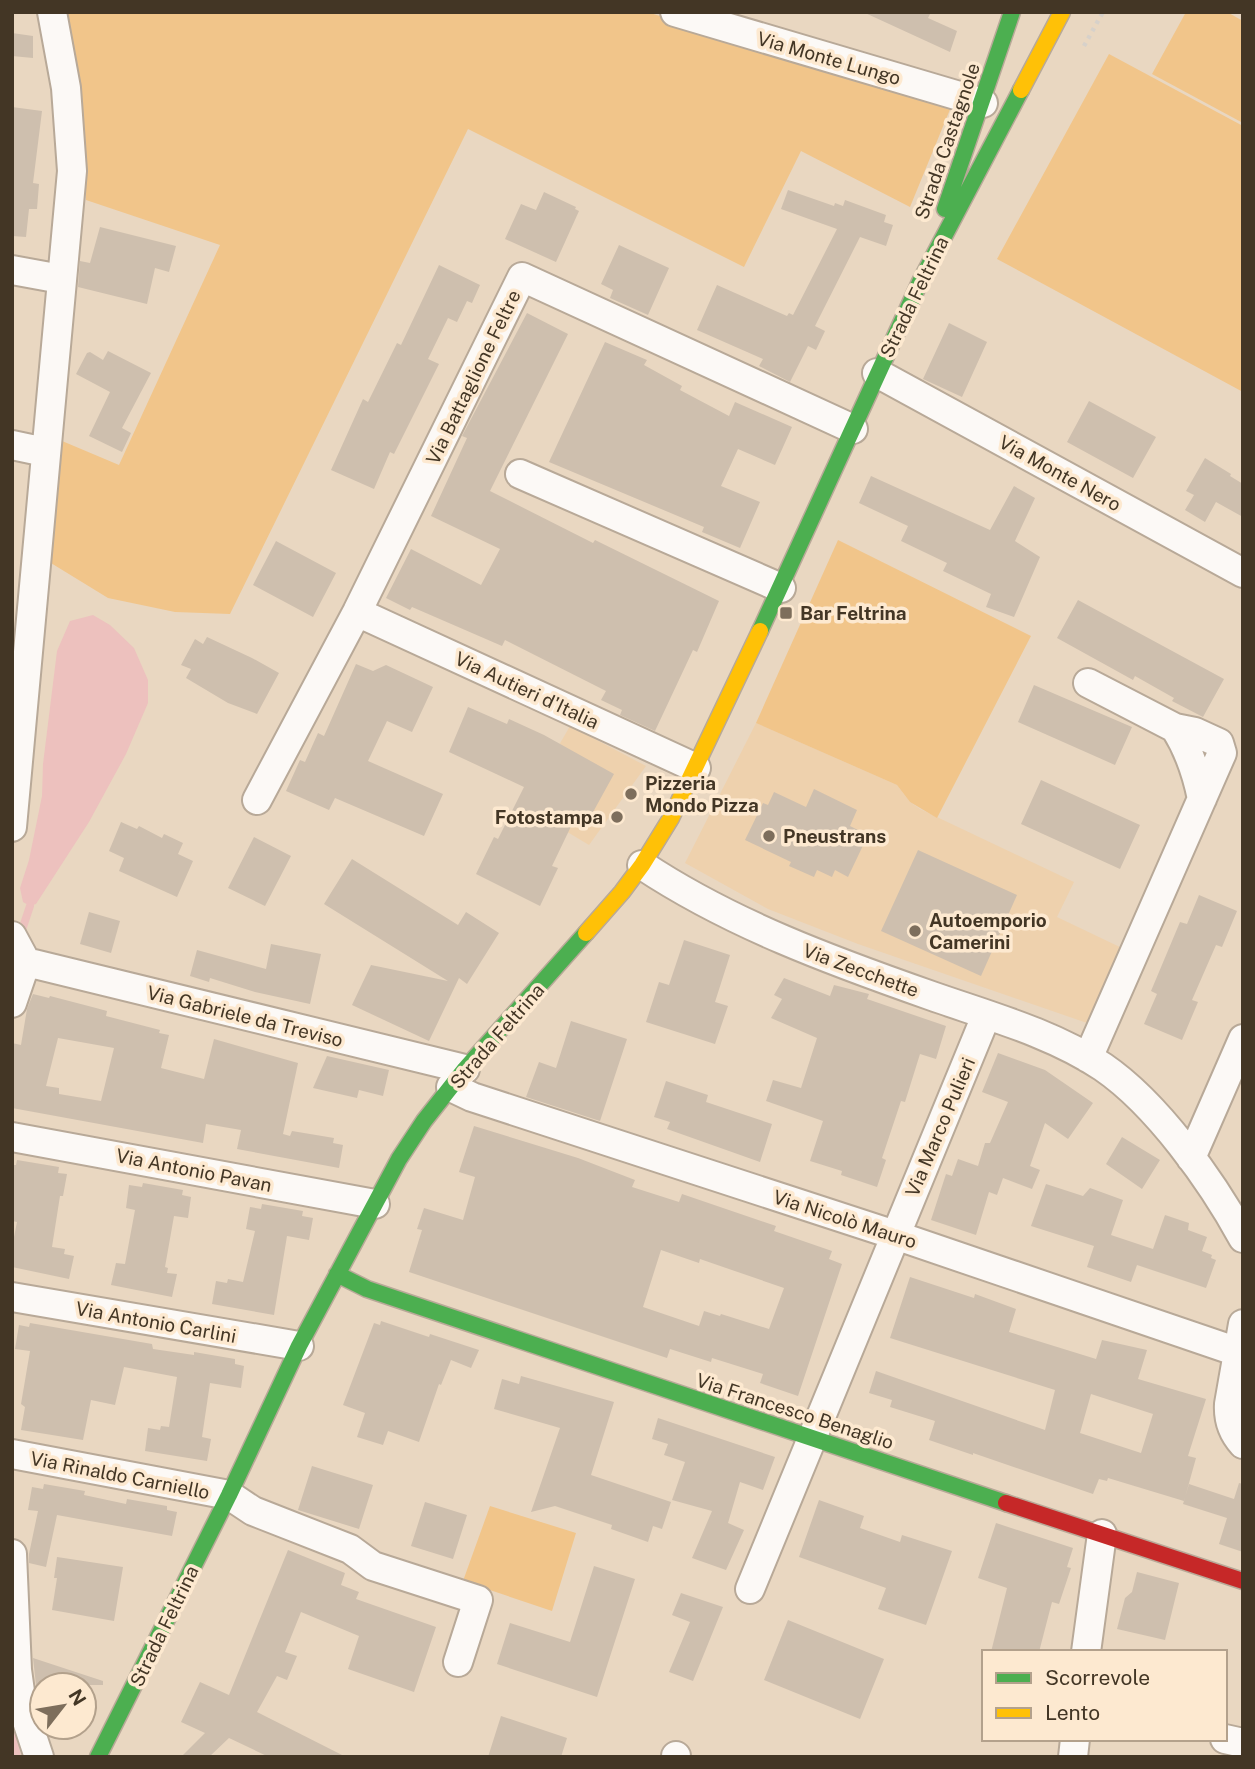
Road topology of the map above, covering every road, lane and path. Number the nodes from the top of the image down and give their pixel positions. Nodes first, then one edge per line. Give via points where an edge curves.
1 (52, 12) edge
2 (675, 12) edge
3 (1012, 12) edge
4 (1062, 12) edge
5 (983, 103) junction
6 (12, 270) edge
7 (61, 279) junction
8 (920, 282) junction
9 (877, 373) junction
10 (853, 429) junction
11 (12, 445) edge
12 (45, 452) junction
13 (520, 474) dead end
14 (1243, 573) edge
15 (781, 588) junction
16 (357, 612) junction
17 (1088, 683) dead end
18 (18, 704) edge
19 (696, 768) junction
20 (257, 800) dead end
21 (12, 827) edge
22 (642, 865) junction
23 (20, 951) edge
24 (12, 1003) edge
25 (986, 1016) junction
26 (1243, 1039) edge
27 (1088, 1058) junction
28 (458, 1078) junction
29 (12, 1137) edge
30 (1191, 1158) junction
31 (375, 1204) junction
32 (895, 1235) junction
33 (1243, 1238) edge
34 (337, 1274) junction
35 (12, 1297) edge
36 (1243, 1324) edge
37 (299, 1346) junction
38 (1238, 1352) junction
39 (810, 1439) junction
40 (1243, 1444) edge
41 (12, 1454) edge
42 (229, 1495) junction
43 (1101, 1534) junction
44 (12, 1554) edge
45 (1243, 1581) edge
46 (750, 1589) dead end
47 (1086, 1650) edge
48 (458, 1662) dead end
49 (16, 1707) edge
50 (39, 1757) edge
51 (99, 1757) edge

1 - 7 street via 66,88 72,172
2 - 5 street, Via Monte Lungo
3 - 5 main road, Strada Castagnole
4 - 8 main road, Strada Feltrina
5 - 8 main road, Strada Castagnole
6 - 7 street
7 - 12 street
8 - 9 main road, Strada Feltrina
9 - 10 main road, Strada Feltrina
9 - 14 street, Via Monte Nero
10 - 15 main road, Strada Feltrina
10 - 16 street, Via Battaglione Feltre via 522,277
11 - 12 street
12 - 18 street
13 - 15 street
15 - 19 main road, Strada Feltrina
16 - 19 street, Via Autieri d'Italia
16 - 20 street, Via Battaglione Feltre
17 - 27 street via 1175,728 1219,743 1222,753
18 - 21 street
19 - 22 main road, Strada Feltrina
22 - 25 street, Via Zecchette via 781,940
22 - 28 main road, Strada Feltrina via 601,918
23 - 24 street
23 - 28 street, Via Gabriele da Treviso
25 - 27 street, Via Zecchette
25 - 32 street, Via Marco Pulieri
26 - 30 street
27 - 30 street, Via Zecchette via 1141,1100
28 - 31 main road, Strada Feltrina via 424,1121
28 - 32 street, Via Nicolò Mauro via 472,1097
29 - 31 street, Via Antonio Pavan
30 - 33 street, Via Zecchette
31 - 34 main road, Strada Feltrina
32 - 38 street, Via Nicolò Mauro
32 - 39 street, Via Marco Pulieri
34 - 37 main road, Strada Feltrina
34 - 39 main road, Via Francesco Benaglio via 367,1289
35 - 37 street, Via Antonio Carlini
36 - 38 street
37 - 42 main road, Strada Feltrina
38 - 40 street via 1228,1417
39 - 43 main road, Via Francesco Benaglio
39 - 46 street, Via Marco Pulieri
41 - 42 street, Via Rinaldo Carniello
42 - 48 street via 253,1511 350,1549 373,1566 478,1600
42 - 51 main road, Strada Feltrina
43 - 45 main road, Via Francesco Benaglio
43 - 47 street
44 - 49 street
49 - 50 street

